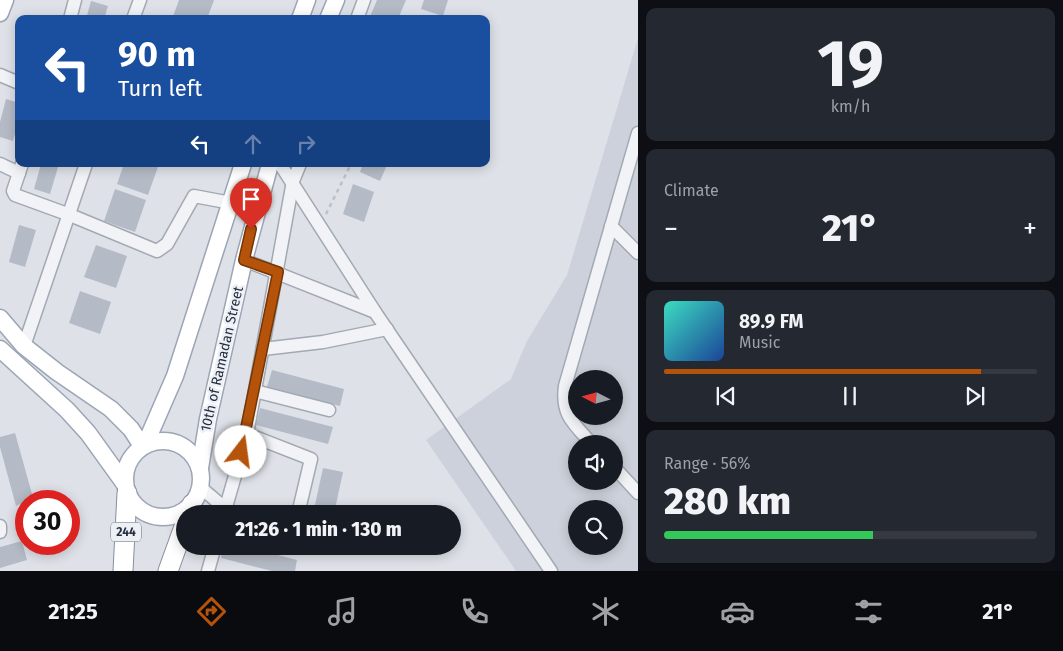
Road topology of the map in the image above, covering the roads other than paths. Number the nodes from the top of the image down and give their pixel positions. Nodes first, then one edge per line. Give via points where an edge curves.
1 (5, 0) edge
2 (76, 0) edge
3 (140, 0) edge
4 (307, 0) edge
5 (336, 0) edge
6 (364, 0) edge
7 (0, 13) edge
8 (71, 15) edge
9 (134, 15) edge
10 (301, 15) edge
11 (330, 15) edge
12 (358, 15) edge
13 (0, 75) edge
14 (15, 81) edge
15 (638, 132) edge
16 (0, 164) edge
17 (85, 167) edge
18 (243, 167) edge
19 (269, 167) edge
20 (282, 167) edge
21 (299, 167) edge
22 (20, 168) edge
23 (293, 181) junction
24 (231, 203) junction
25 (70, 215) junction
26 (611, 226) junction
27 (638, 253) edge
28 (244, 260) junction
29 (278, 272) junction
30 (375, 312) junction
31 (0, 318) edge
32 (387, 329) junction
33 (24, 346) junction
34 (0, 349) edge
35 (264, 349) junction
36 (255, 391) junction
37 (329, 410) dead end
38 (246, 434) junction
39 (584, 435) edge
40 (144, 445) junction
41 (200, 468) junction
42 (623, 477) edge
43 (200, 487) junction
44 (125, 488) junction
45 (638, 493) edge
46 (192, 505) edge
47 (221, 505) edge
48 (231, 505) edge
49 (300, 505) edge
50 (176, 516) edge
51 (0, 526) edge
52 (0, 532) edge
53 (176, 549) edge
54 (212, 555) edge
55 (122, 571) edge
56 (168, 571) edge
57 (208, 571) edge
58 (551, 571) edge

1 - 7 main road
2 - 8 street
3 - 9 street
4 - 10 main road
5 - 11 main road
6 - 12 street
13 - 14 street
15 - 26 street
16 - 22 street
17 - 25 street
18 - 24 main road
19 - 28 main road, 10th of Ramadan Street
20 - 23 street
21 - 23 street
22 - 25 street via 13,191 15,195
23 - 29 street
23 - 30 street
24 - 25 street via 194,196 168,244 157,251
24 - 40 main road via 175,376
25 - 33 street
26 - 27 street
26 - 39 street via 564,395 568,416
28 - 29 street
28 - 41 main road, 10th of Ramadan Street
29 - 30 street
29 - 35 street
30 - 32 street
31 - 33 main road
32 - 35 street via 323,342
32 - 58 street
33 - 40 main road via 111,409
34 - 44 main road via 88,433
35 - 36 street
36 - 37 street
36 - 38 street
38 - 48 street
38 - 49 street via 311,459
40 - 41 main road via 156,441 178,444 188,450
40 - 44 main road via 128,462
41 - 43 main road
42 - 45 street
43 - 46 main road
43 - 47 street
44 - 50 main road via 138,509 156,517
44 - 55 highway, 244
51 - 52 street
53 - 56 highway
54 - 57 street

